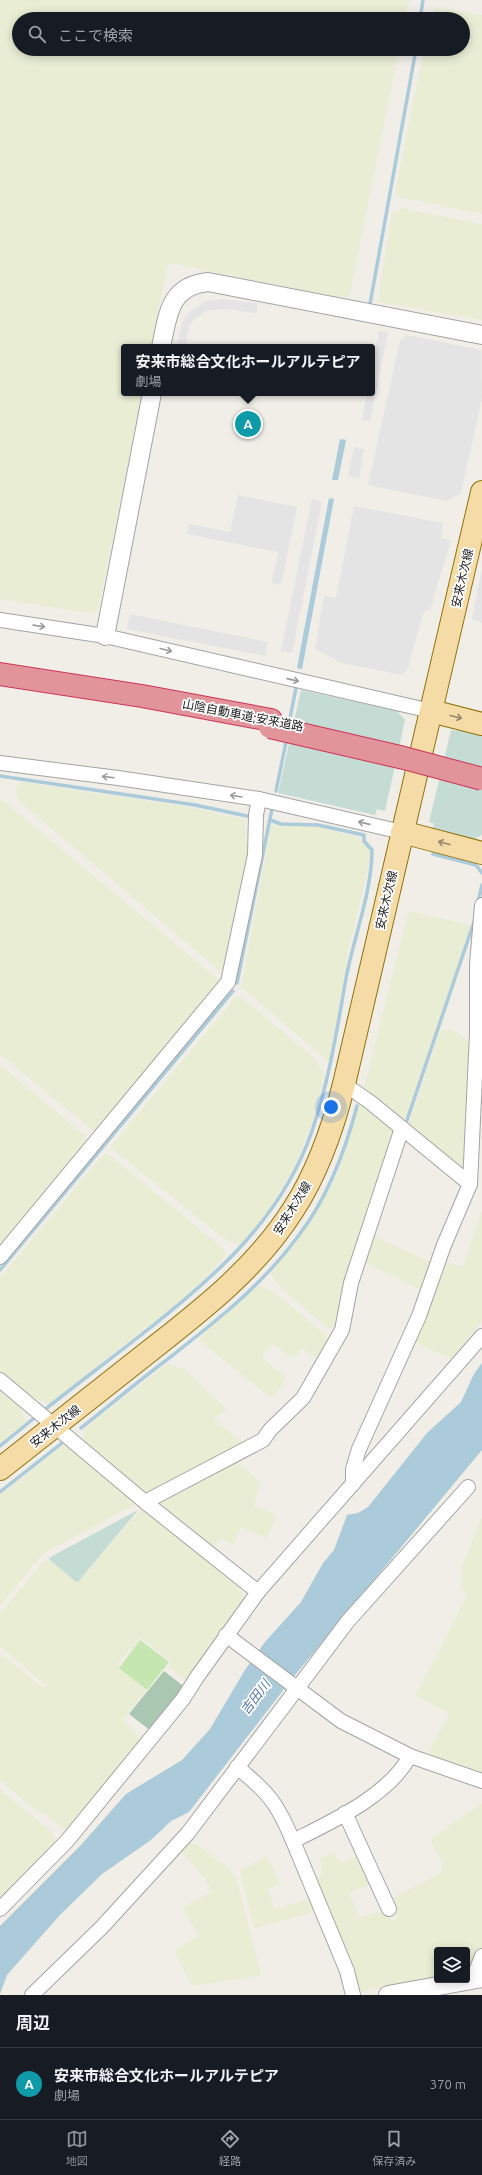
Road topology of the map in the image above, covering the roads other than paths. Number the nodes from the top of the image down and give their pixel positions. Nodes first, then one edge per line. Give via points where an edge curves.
1 (482, 335) edge
2 (162, 344) edge
3 (151, 396) edge
4 (482, 492) edge
5 (0, 620) edge
6 (105, 636) junction
7 (0, 674) edge
8 (0, 682) edge
9 (431, 711) junction
10 (271, 724) junction
11 (482, 724) edge
12 (0, 763) edge
13 (482, 772) edge
14 (482, 780) edge
15 (259, 799) junction
16 (402, 832) junction
17 (482, 853) edge
18 (482, 905) edge
19 (344, 1084) junction
20 (402, 1128) junction
21 (470, 1184) junction
22 (0, 1257) edge
23 (482, 1336) edge
24 (0, 1380) edge
25 (54, 1426) junction
26 (0, 1469) edge
27 (353, 1484) junction
28 (468, 1486) dead end
29 (145, 1502) junction
30 (258, 1592) junction
31 (229, 1637) junction
32 (295, 1688) junction
33 (410, 1756) junction
34 (237, 1767) junction
35 (482, 1781) edge
36 (345, 1813) junction
37 (293, 1841) junction
38 (0, 1909) edge
39 (389, 1909) dead end
40 (482, 1956) edge
41 (478, 1978) edge
42 (32, 1995) edge
43 (353, 1995) edge
44 (388, 1995) edge

1 - 2 street via 208,282 190,286 174,300 167,316
3 - 6 street
4 - 9 main road, 安来木次線
5 -> 6 street
6 -> 9 street
7 - 10 highway, 山陰自動車道;安来道路 via 142,696
8 - 10 highway, 山陰自動車道;安来道路
9 -> 11 main road
9 - 16 main road, 安来木次線
10 - 13 highway, 山陰自動車道;安来道路 via 405,751
10 - 14 highway, 山陰自動車道;安来道路, bridge
15 -> 12 street
16 -> 15 street
15 - 22 street via 255,855 228,982
17 -> 16 main road
16 - 19 main road, 安来木次線
18 - 21 street via 477,964 477,1033
19 - 20 street
19 - 25 main road, 安来木次線 via 336,1117 309,1182 294,1209 249,1267 213,1299
20 - 21 street
20 - 29 street via 351,1283 342,1330 303,1398 263,1440
21 - 27 street via 444,1245 419,1316 359,1449 353,1469
23 - 27 street
24 - 25 street
25 - 26 main road, 安来木次線
25 - 29 street
27 - 30 street
28 - 32 street via 348,1621
29 - 30 street
30 - 31 street
31 - 32 street
31 - 38 street via 183,1699 67,1841
32 - 33 street via 341,1721
32 - 34 street
33 - 35 street
33 - 36 street via 406,1764 373,1796
34 - 37 street via 271,1798 280,1810
34 - 42 street via 188,1833 102,1927
36 - 37 street
36 - 39 street
37 - 43 street via 347,1971
40 - 41 street
41 - 44 street

